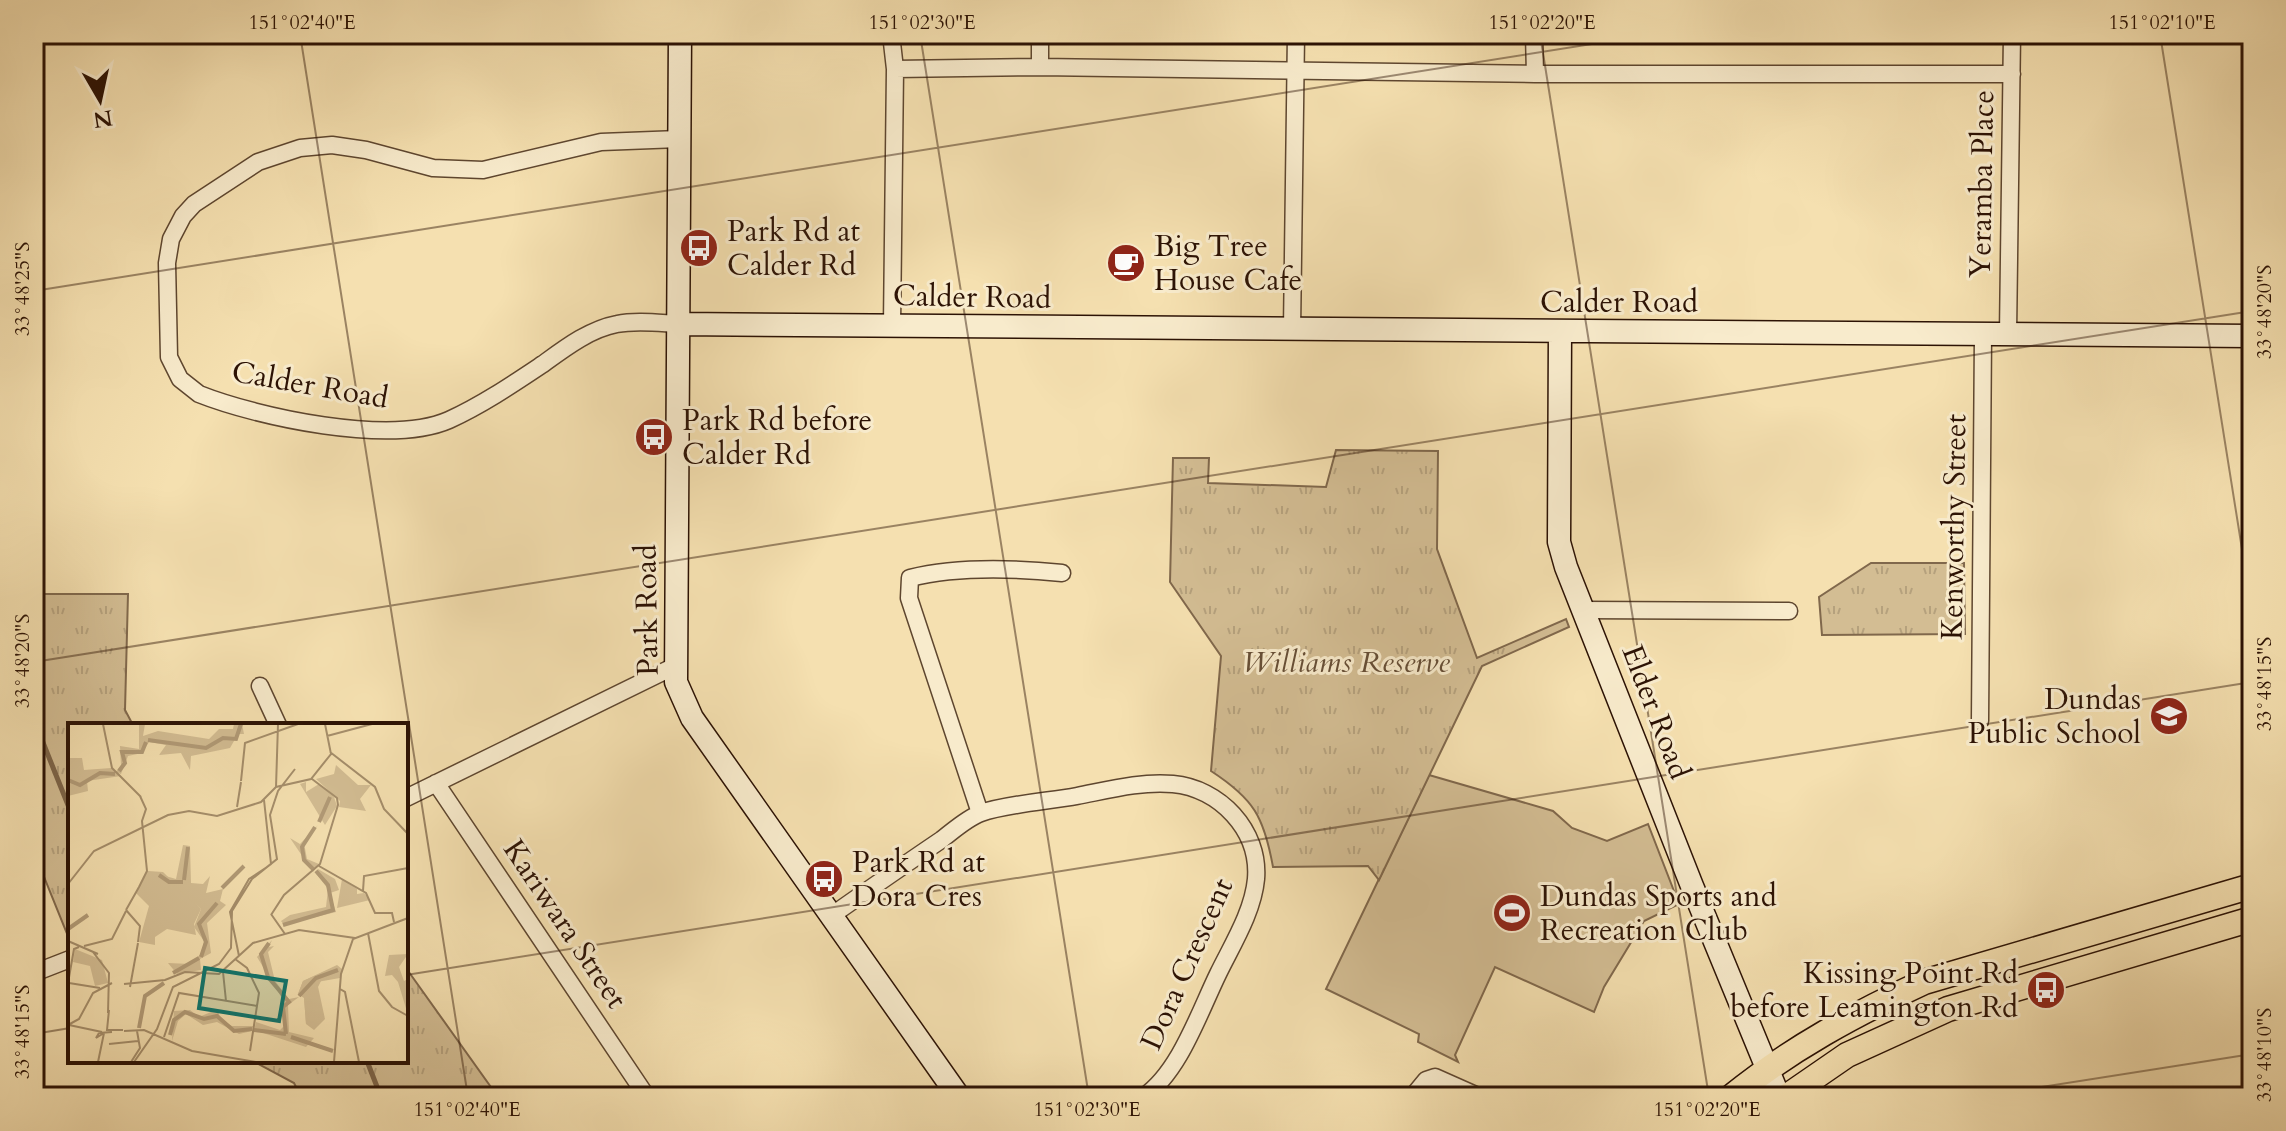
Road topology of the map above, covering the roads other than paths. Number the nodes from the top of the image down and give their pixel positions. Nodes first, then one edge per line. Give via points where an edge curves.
1 (680, 34) edge
2 (891, 34) edge
3 (1040, 34) edge
4 (1296, 34) edge
5 (1534, 34) edge
6 (2012, 34) edge
7 (1040, 67) junction
8 (895, 69) junction
9 (1295, 69) junction
10 (1535, 74) junction
11 (2012, 74) junction
12 (679, 139) junction
13 (678, 324) junction
14 (892, 325) junction
15 (1292, 330) junction
16 (1560, 332) junction
17 (1983, 334) junction
18 (2008, 334) junction
19 (2252, 336) edge
20 (1062, 573) dead end
21 (1583, 610) junction
22 (1789, 611) dead end
23 (675, 666) junction
24 (260, 686) dead end
25 (1980, 721) dead end
26 (277, 723) edge
27 (436, 783) junction
28 (408, 797) edge
29 (980, 813) junction
30 (2252, 886) edge
31 (831, 916) junction
32 (2252, 919) edge
33 (68, 960) edge
34 (34, 973) edge
35 (1766, 1068) junction
36 (647, 1097) edge
37 (959, 1097) edge
38 (1143, 1097) edge
39 (1412, 1097) edge
40 (1480, 1097) edge
41 (1731, 1097) edge
42 (1779, 1097) edge
43 (1786, 1097) edge

1 - 12 street, Park Road
2 - 8 street
3 - 7 street
4 - 9 street
5 - 10 street
6 - 11 street, Yeramba Place
7 - 8 street
7 - 9 street
8 - 14 street
9 - 10 street
9 - 15 street
10 - 11 street
11 - 18 street, Yeramba Place
12 - 13 street, Park Road
12 - 13 street, Calder Road via 601,142 483,170 433,168 332,145 272,156 207,193 183,216 168,251 167,303 173,370 189,388 301,421 376,431 420,429 447,421 582,337 618,324
13 - 14 street, Calder Road
13 - 23 street, Park Road
14 - 15 street, Calder Road
15 - 16 street, Calder Road
16 - 17 street, Calder Road
16 - 21 street, Elder Road via 1559,542
17 - 18 street, Calder Road
17 - 25 street, Kenworthy Street
18 - 19 street, Calder Road
20 - 29 street via 1024,569 933,572 910,578 909,598
21 - 22 street
21 - 35 street, Elder Road
23 - 27 street
23 - 31 street, Park Road via 678,690 692,718
24 - 26 street
27 - 28 street
27 - 36 street, Kariwara Street
29 - 31 street, Dora Crescent
29 - 38 street, Dora Crescent via 1170,783 1210,794 1246,832 1256,878 1250,905 1172,1069
30 - 35 main road via 1924,982 1842,1022
31 - 37 street, Park Road
32 - 43 main road via 1938,1013 1847,1055
33 - 34 street
35 - 41 main road
35 - 42 street, Elder Road
39 - 40 street via 1435,1077

